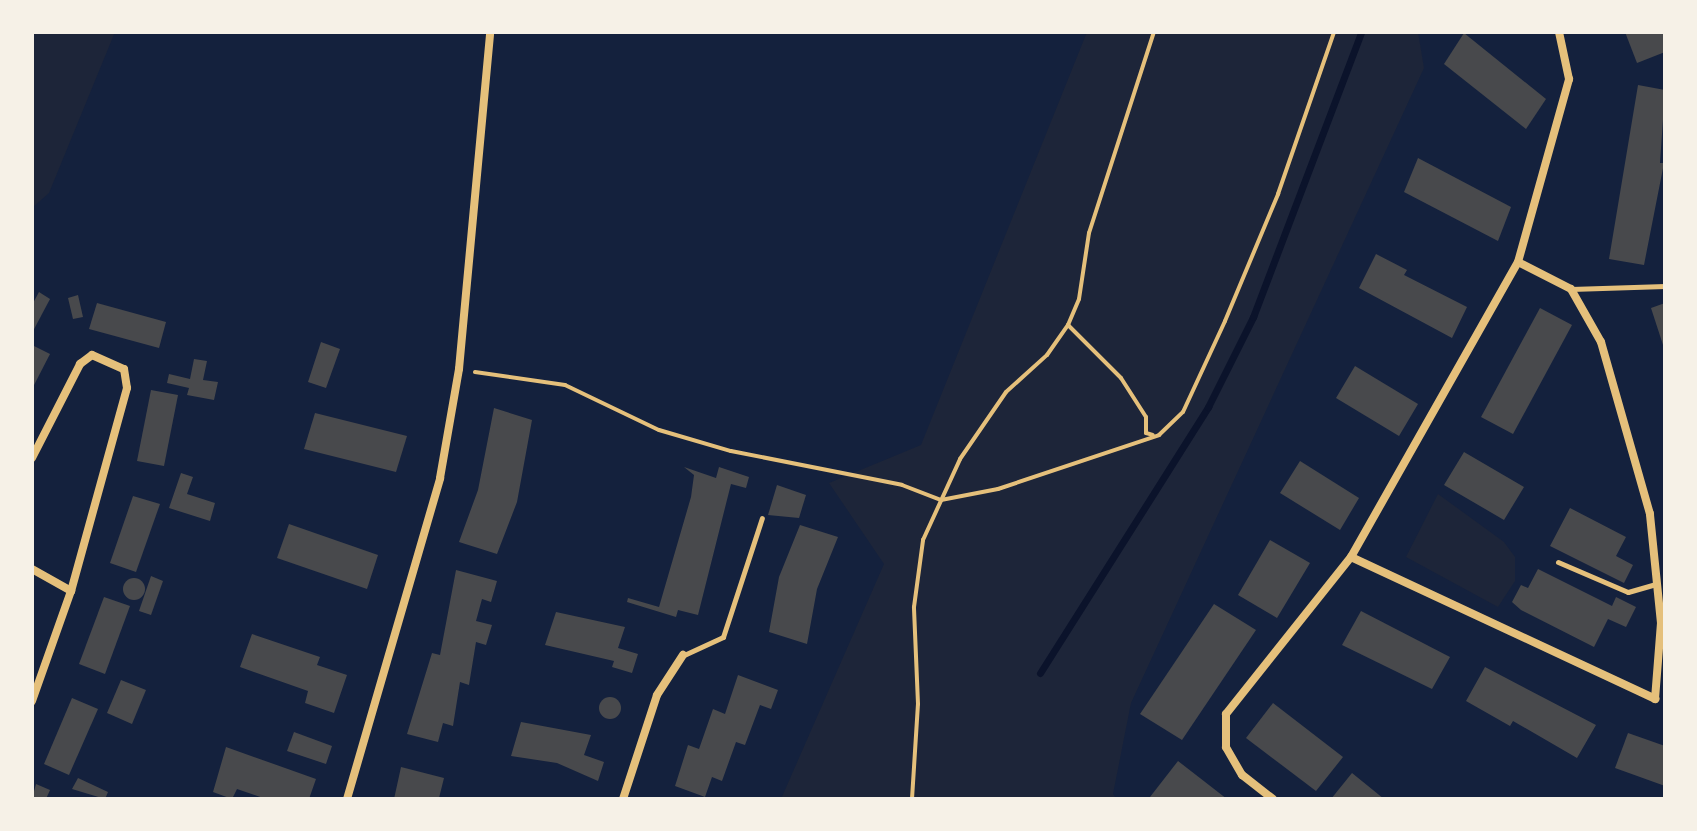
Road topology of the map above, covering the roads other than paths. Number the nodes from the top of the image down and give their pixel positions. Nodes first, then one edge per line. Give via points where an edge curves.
1 (490, 32) edge
2 (1559, 32) edge
3 (1518, 262) junction
4 (1665, 286) edge
5 (1571, 289) junction
6 (32, 458) edge
7 (762, 518) dead end
8 (1351, 557) junction
9 (1558, 562) dead end
10 (32, 569) edge
11 (1656, 584) junction
12 (71, 591) junction
13 (683, 655) joint
14 (1655, 699) junction
15 (32, 701) edge
16 (1665, 703) edge
17 (347, 799) edge
18 (623, 799) edge
19 (1273, 799) edge

1 - 17 street via 459,369 440,478
2 - 3 street via 1569,79
3 - 5 street
3 - 8 street
4 - 5 lane
5 - 11 street via 1605,356 1650,514
6 - 12 street via 80,364 92,355 124,369 127,388
7 - 13 lane via 723,637
8 - 14 street
8 - 19 street via 1226,714 1226,747 1242,775
9 - 11 lane via 1628,592
10 - 12 street
11 - 14 street via 1661,623
12 - 15 street
13 - 18 street via 657,695
14 - 16 street

